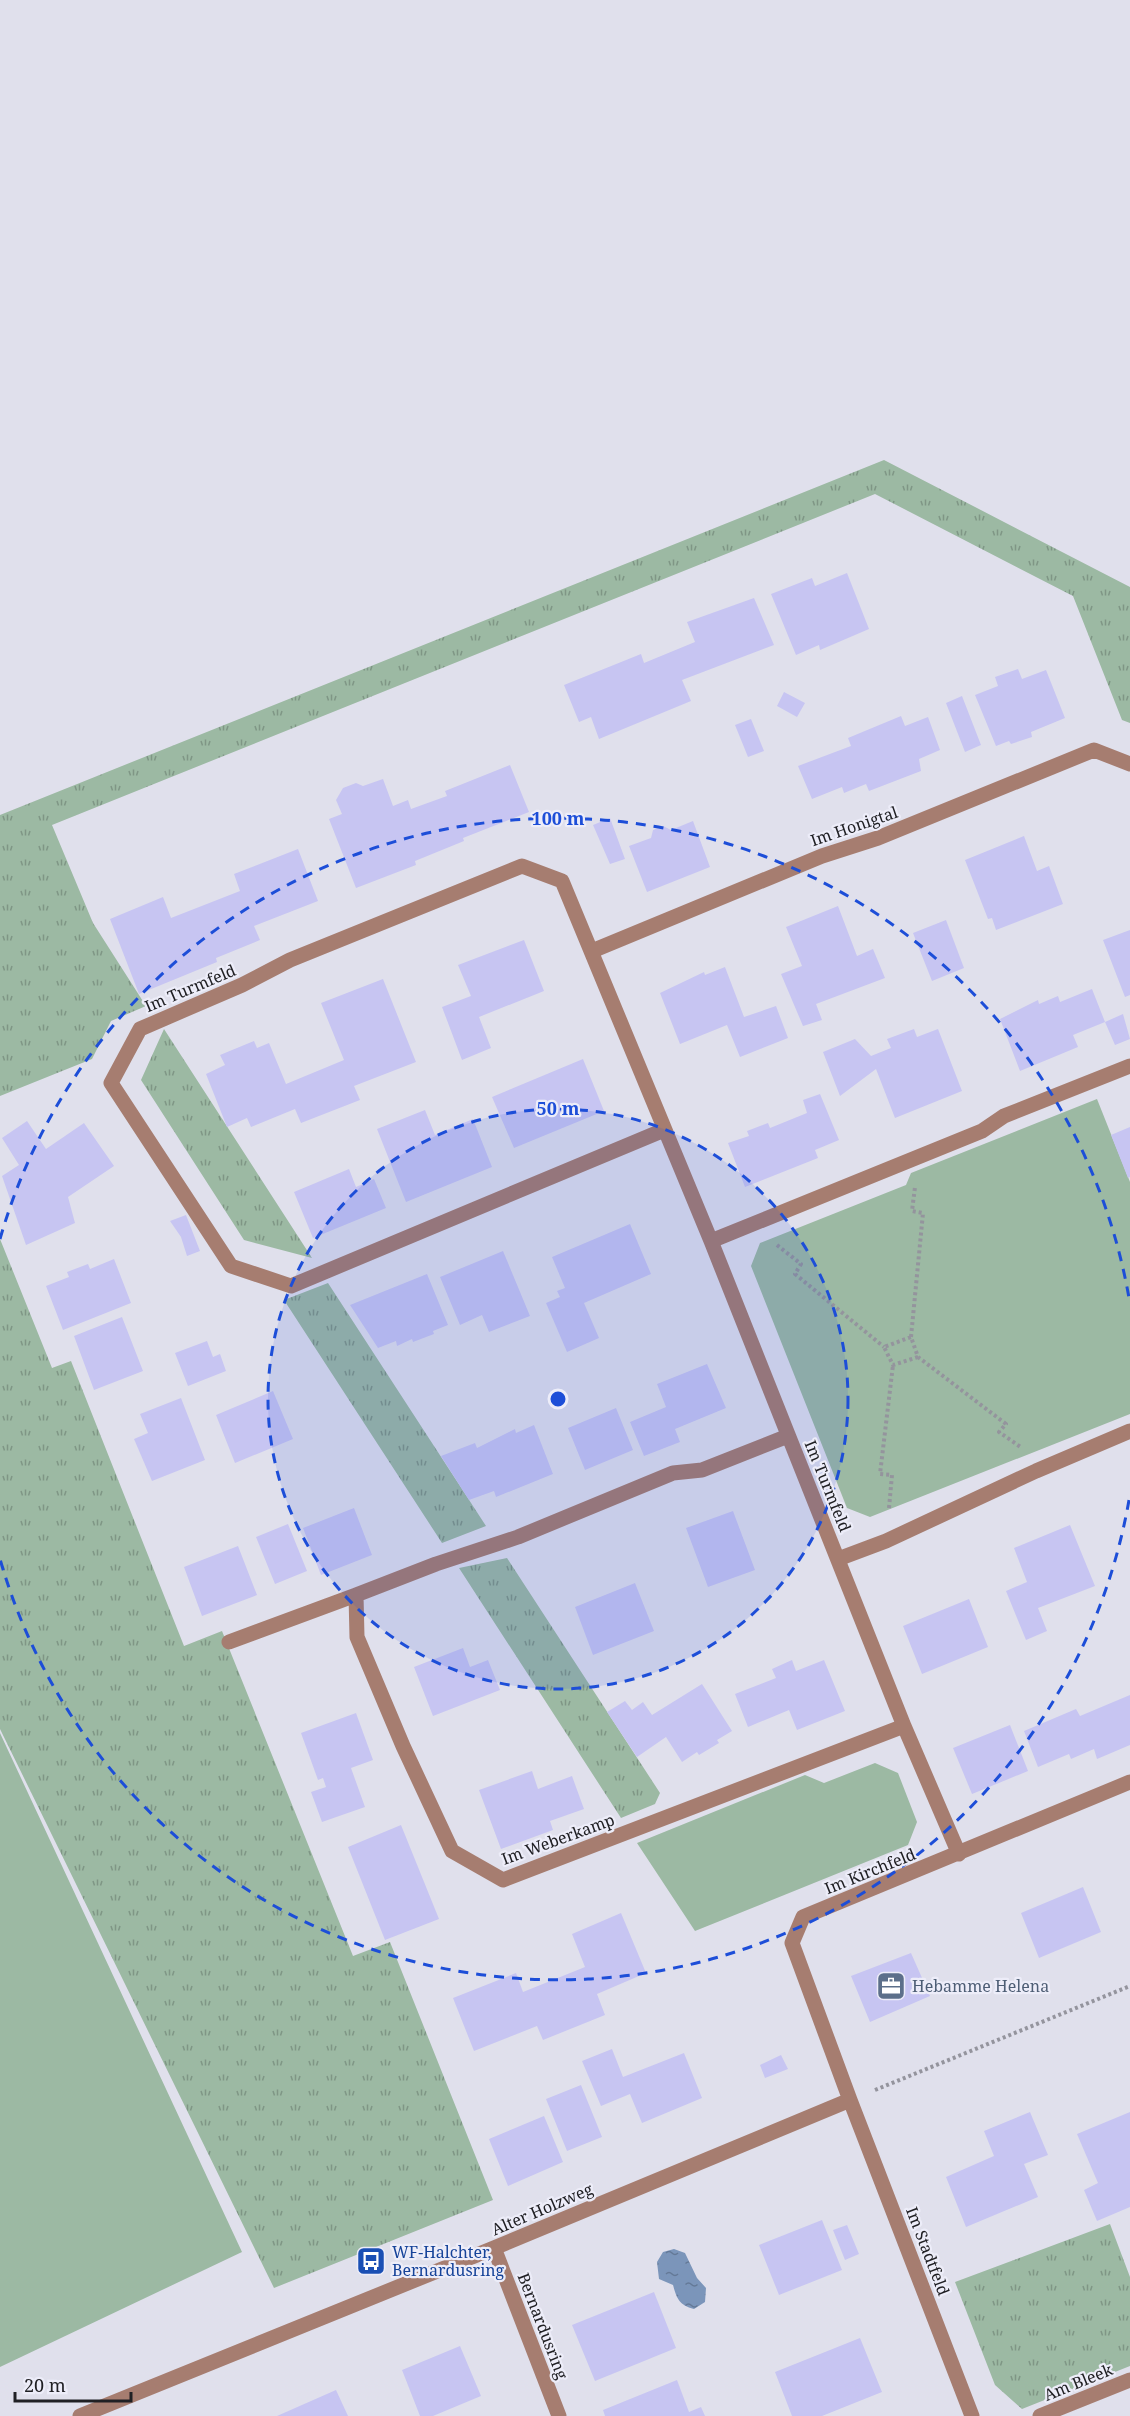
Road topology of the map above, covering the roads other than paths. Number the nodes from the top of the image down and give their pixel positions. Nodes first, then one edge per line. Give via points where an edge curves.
1 (1130, 764) edge
2 (591, 951) junction
3 (1130, 1066) edge
4 (664, 1130) junction
5 (711, 1241) junction
6 (1130, 1431) edge
7 (788, 1436) junction
8 (838, 1559) junction
9 (356, 1595) junction
10 (229, 1642) dead end
11 (904, 1726) junction
12 (1130, 1782) edge
13 (959, 1854) junction
14 (850, 2100) junction
15 (494, 2248) junction
16 (1130, 2380) edge
17 (80, 2416) edge
18 (559, 2416) edge
19 (972, 2416) edge
20 (1040, 2416) edge

1 - 2 street, Im Honigtal via 1094,750 878,838 822,855
2 - 4 street, Im Turmfeld
2 - 4 street, Im Turmfeld via 562,881 522,866 290,960 242,986 140,1029 111,1083 231,1266 291,1286
3 - 5 street
4 - 5 street, Im Turmfeld
5 - 7 street, Im Turmfeld
6 - 8 street
7 - 8 street, Im Turmfeld
7 - 9 street via 702,1470 674,1473 518,1537
8 - 11 street, Im Turmfeld
9 - 10 street
9 - 11 street, Im Weberkamp via 357,1636 452,1851 503,1880
11 - 13 street, Im Turmfeld
12 - 13 street, Im Kirchfeld
13 - 14 street, Im Kirchfeld via 803,1917 792,1943
14 - 15 street, Alter Holzweg
14 - 19 street, Im Stadtfeld
15 - 17 street, Alter Holzweg
15 - 18 street, Bernardusring
16 - 20 street, Am Bleek

